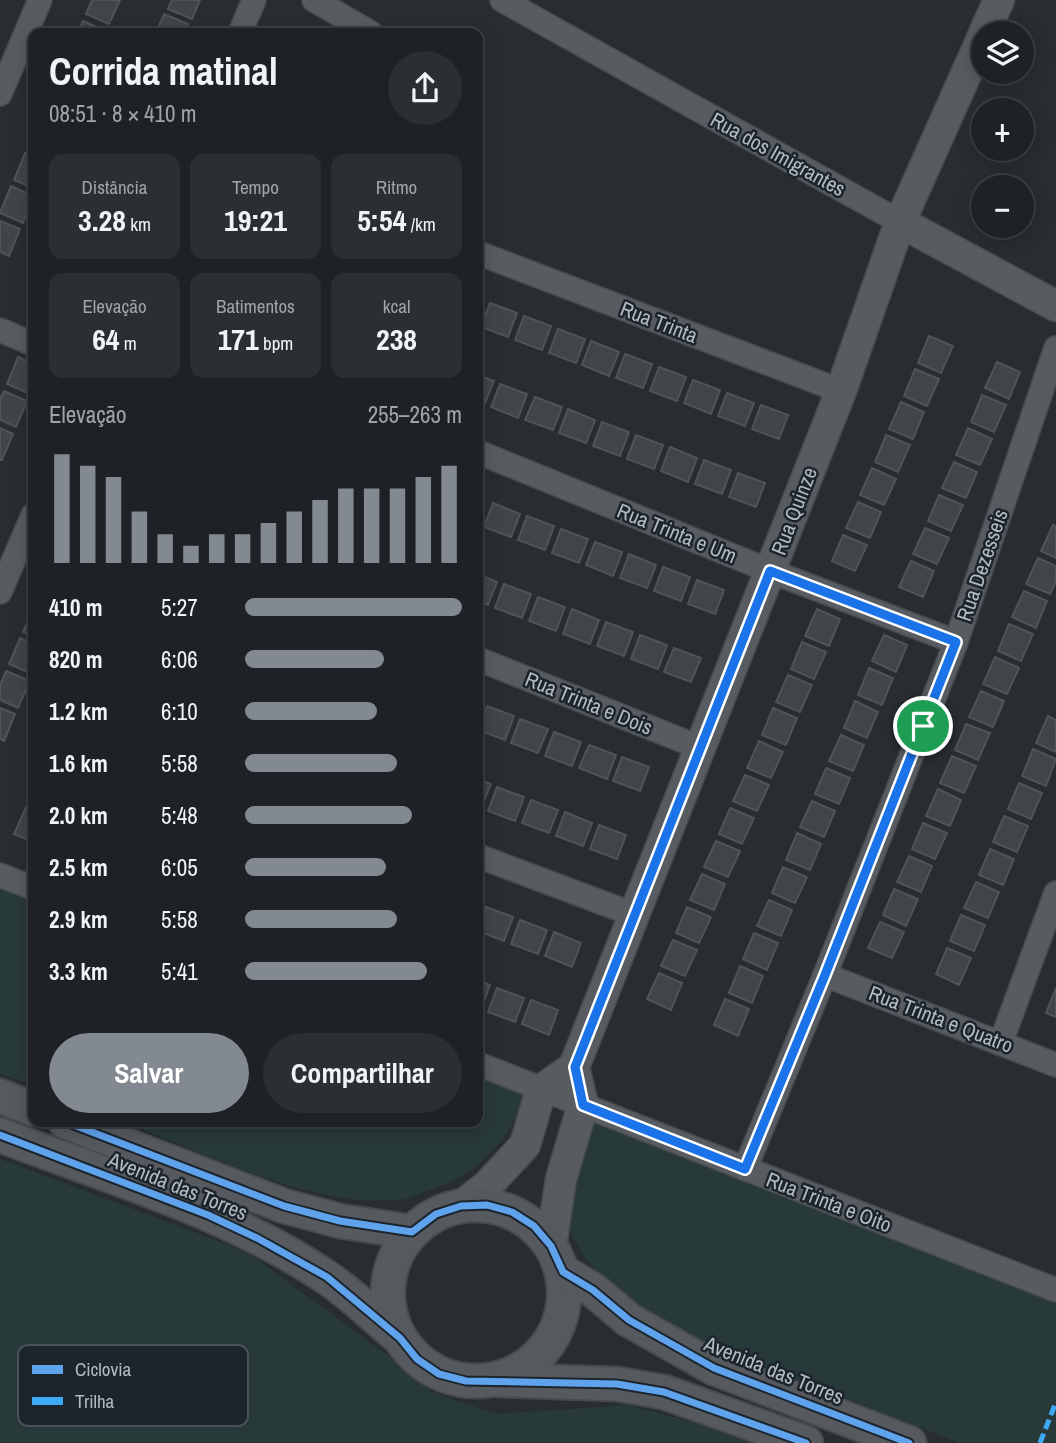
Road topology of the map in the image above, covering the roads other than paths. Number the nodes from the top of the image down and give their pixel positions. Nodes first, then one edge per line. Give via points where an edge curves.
1 (40, 0) edge
2 (254, 0) edge
3 (314, 0) edge
4 (502, 0) edge
5 (999, 0) edge
6 (990, 21) edge
7 (242, 28) edge
8 (362, 28) edge
9 (9, 48) edge
10 (971, 63) edge
11 (0, 94) edge
12 (900, 222) junction
13 (483, 255) edge
14 (1056, 306) edge
15 (0, 330) edge
16 (28, 342) edge
17 (1056, 348) edge
18 (841, 391) junction
19 (483, 454) edge
20 (28, 527) edge
21 (770, 571) junction
22 (0, 592) edge
23 (956, 642) junction
24 (483, 661) edge
25 (701, 748) junction
26 (483, 858) edge
27 (0, 875) edge
28 (28, 886) edge
29 (1056, 893) edge
30 (635, 915) junction
31 (825, 975) junction
32 (1001, 1042) junction
33 (1056, 1065) edge
34 (483, 1067) edge
35 (0, 1096) edge
36 (562, 1097) junction
37 (28, 1107) edge
38 (79, 1127) edge
39 (0, 1135) edge
40 (745, 1169) junction
41 (461, 1206) junction
42 (412, 1232) junction
43 (557, 1259) junction
44 (1056, 1290) edge
45 (400, 1338) junction
46 (493, 1380) junction
47 (806, 1443) edge
48 (909, 1443) edge

1 - 9 street
2 - 7 street
3 - 8 street
4 - 12 street, Rua dos Imigrantes
5 - 6 street, Rua Quinze
9 - 11 street
10 - 12 street, Rua Quinze
12 - 14 street, Rua dos Imigrantes
12 - 18 street, Rua Quinze
13 - 18 street, Rua Trinta
15 - 16 street
17 - 23 street, Rua Dezesseis
18 - 21 street, Rua Quinze
19 - 21 street, Rua Trinta e Um
20 - 22 street
21 - 23 street, Rua Trinta e Um
21 - 25 street, Rua Quinze
23 - 31 street, Rua Dezesseis
24 - 25 street, Rua Trinta e Dois
25 - 30 street, Rua Quinze
26 - 30 street
27 - 28 street
29 - 32 street
30 - 36 street, Rua Quinze
31 - 32 street, Rua Trinta e Quatro
31 - 40 street, Rua Dezesseis
32 - 33 street, Rua Trinta e Quatro
34 - 36 street, Rua Trinta e Oito
35 - 37 main road
36 - 40 street, Rua Trinta e Oito
36 - 41 street via 525,1145
36 - 43 street
38 - 42 main road, Avenida das Torres via 285,1206 340,1221
39 - 45 main road, Avenida das Torres via 257,1238 327,1277
40 - 44 street, Rua Trinta e Oito
41 - 42 main road via 436,1214
41 - 43 main road via 487,1205 512,1212 534,1226
42 - 45 main road via 396,1255 388,1283 389,1311
43 - 46 main road via 565,1300 558,1328 543,1352 520,1370
43 - 48 main road, Avenida das Torres via 629,1320 714,1368
45 - 46 main road via 417,1359 439,1374 466,1381
46 - 47 main road via 617,1384 664,1392

